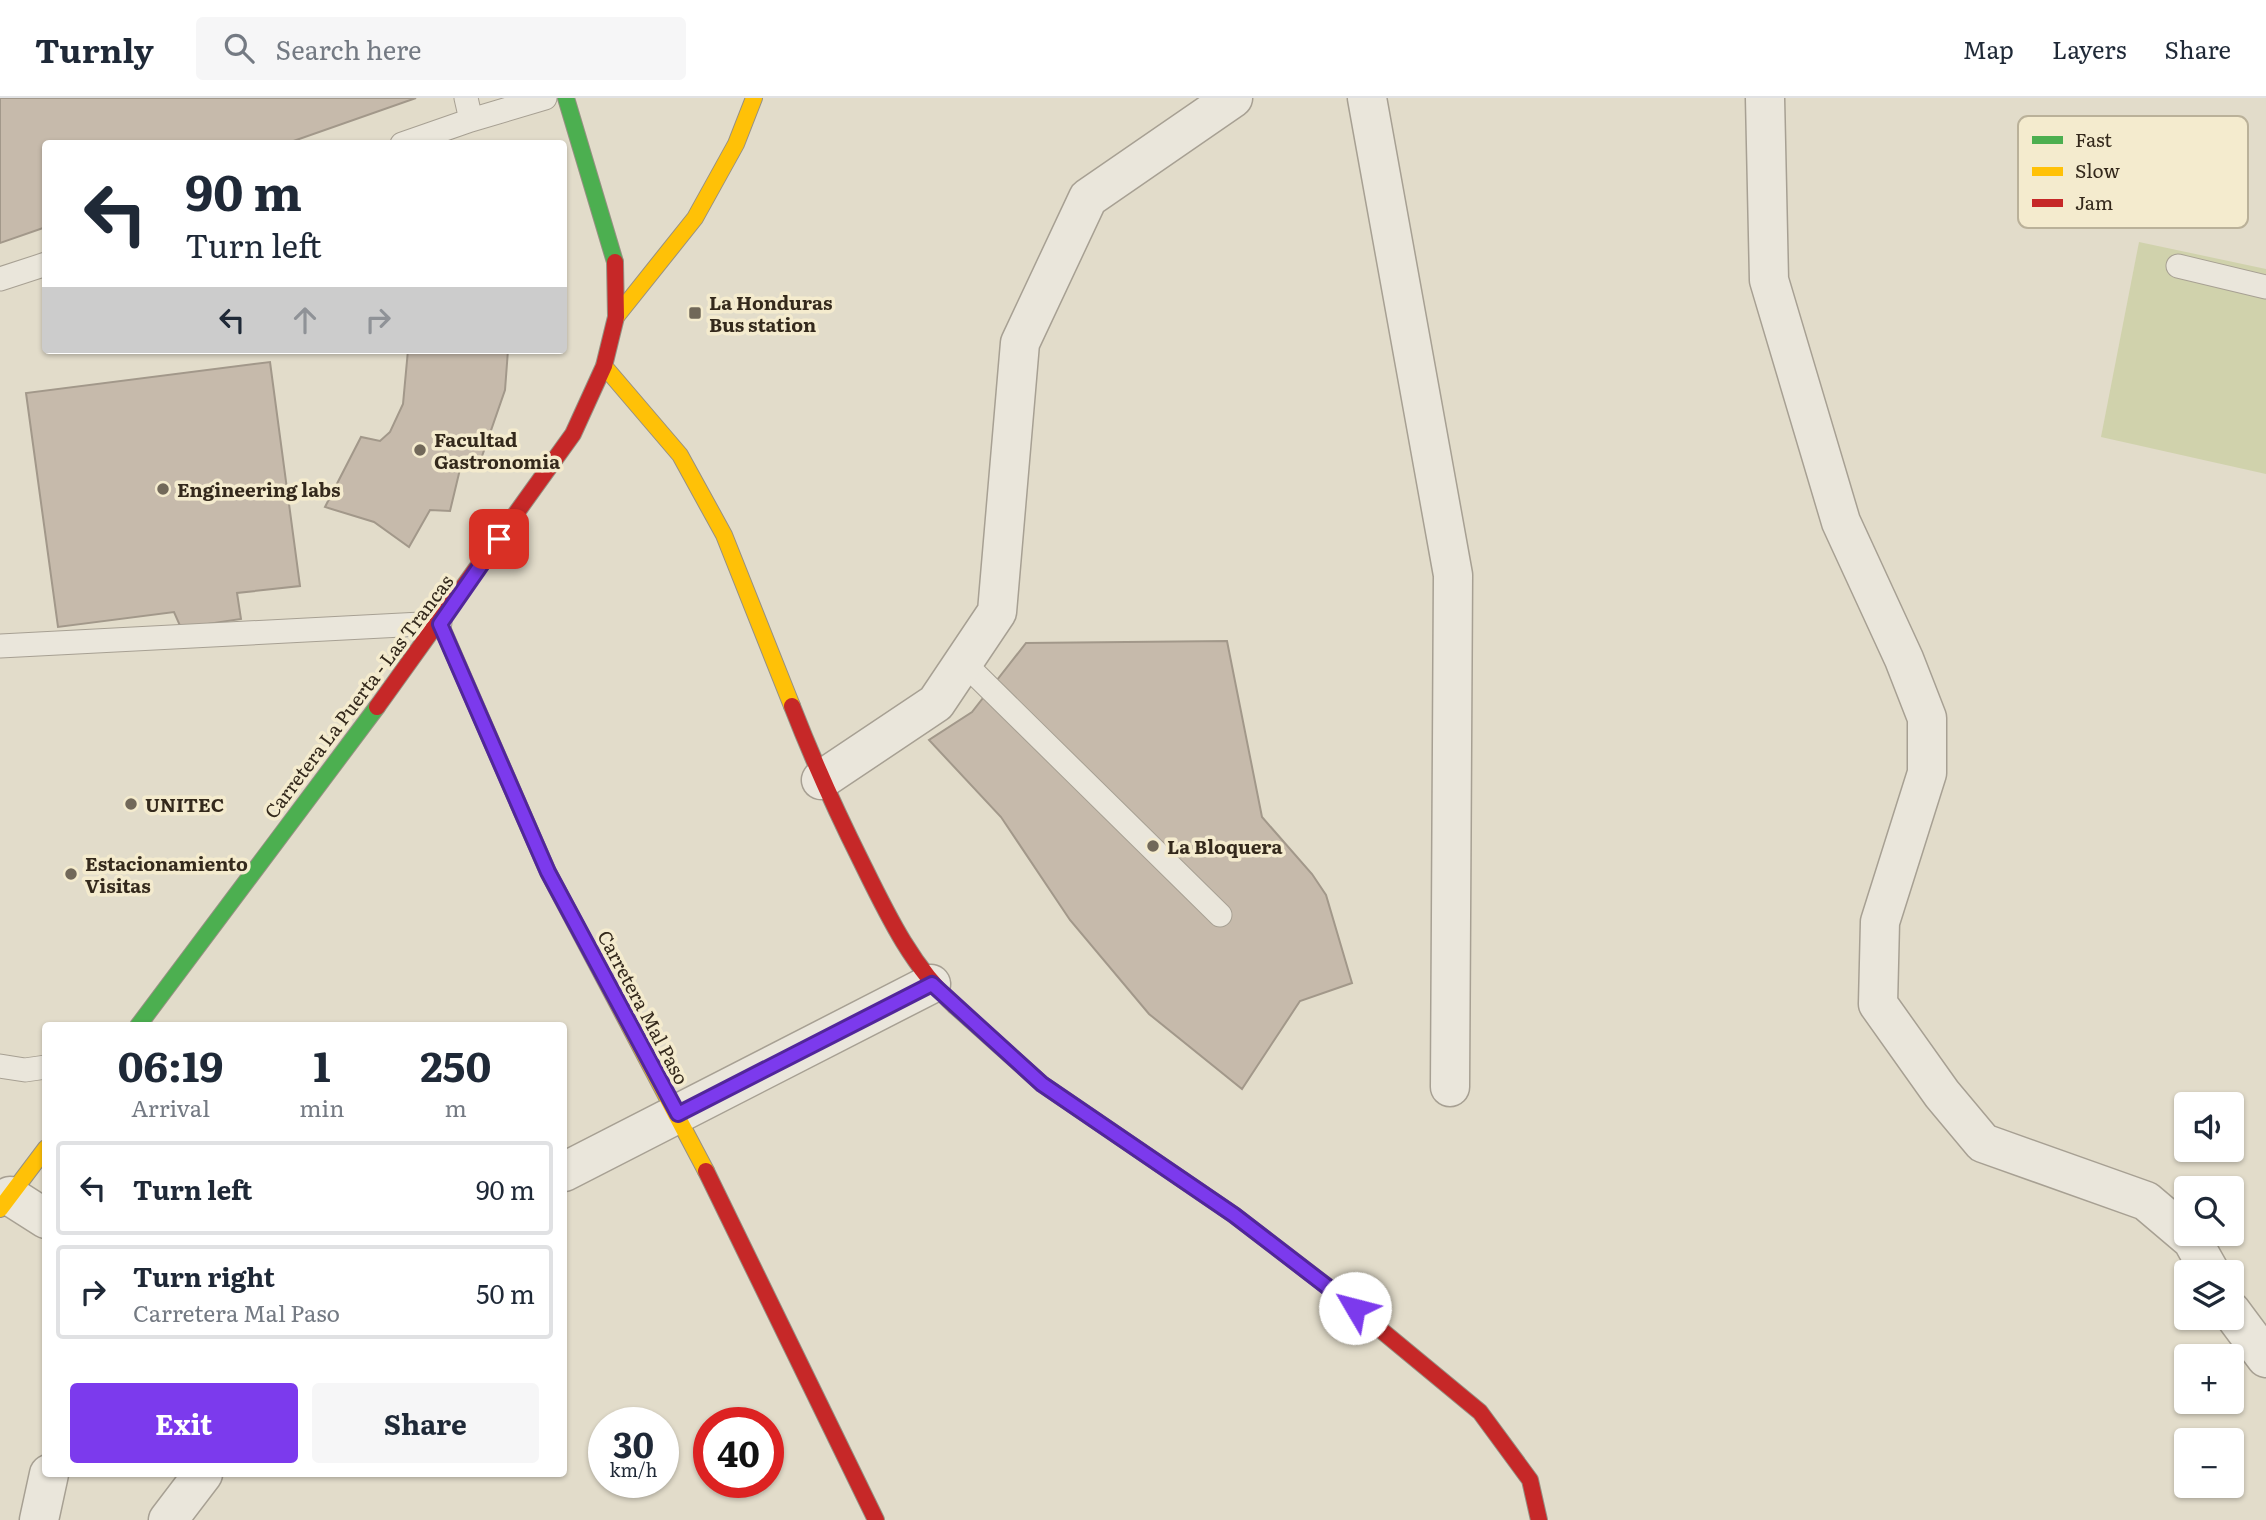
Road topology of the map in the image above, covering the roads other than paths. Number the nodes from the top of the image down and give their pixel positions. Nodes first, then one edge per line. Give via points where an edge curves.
1 (545, 98) edge
2 (566, 98) edge
3 (754, 98) edge
4 (1233, 98) edge
5 (1367, 98) edge
6 (1765, 98) edge
7 (468, 109) edge
8 (410, 140) edge
9 (42, 265) edge
10 (2178, 267) dead end
11 (0, 279) edge
12 (2266, 287) edge
13 (616, 317) junction
14 (604, 366) junction
15 (440, 624) junction
16 (0, 646) edge
17 (963, 662) junction
18 (821, 780) junction
19 (1220, 915) dead end
20 (932, 984) junction
21 (141, 1022) edge
22 (0, 1066) edge
23 (42, 1068) edge
24 (1450, 1087) dead end
25 (678, 1114) junction
26 (42, 1153) edge
27 (567, 1170) edge
28 (5, 1202) edge
29 (42, 1217) edge
30 (2203, 1260) edge
31 (2244, 1328) edge
32 (2266, 1358) edge
33 (48, 1477) edge
34 (201, 1477) edge
35 (39, 1520) edge
36 (167, 1520) edge
37 (876, 1520) edge
38 (1539, 1520) edge

1 - 7 lane
2 - 13 street, Carretera La Puerta - Las Trancas via 615,255
3 - 13 street via 736,144 695,218
4 - 17 street via 1088,198 1020,344 997,612
5 - 24 street via 1453,575
6 - 30 street via 1769,280 1841,522 1927,718 1927,773 1880,922 1878,1004 1983,1143 2146,1201 2192,1240
7 - 8 lane
9 - 11 lane
10 - 12 lane
13 - 14 street, Carretera La Puerta - Las Trancas
14 - 15 street, Carretera La Puerta - Las Trancas via 573,434
14 - 18 street via 680,455 724,535
15 - 16 lane
15 - 21 street, Carretera La Puerta - Las Trancas
15 - 25 street, Carretera Mal Paso via 548,872
17 - 18 street via 936,703
17 - 19 lane
18 - 20 street via 888,917
20 - 25 street
20 - 38 street via 1042,1084 1234,1215 1376,1324 1480,1412 1530,1480
22 - 23 lane
25 - 27 street
25 - 37 street, Carretera Mal Paso
26 - 28 street
28 - 29 street
31 - 32 street
33 - 35 street
34 - 36 street

